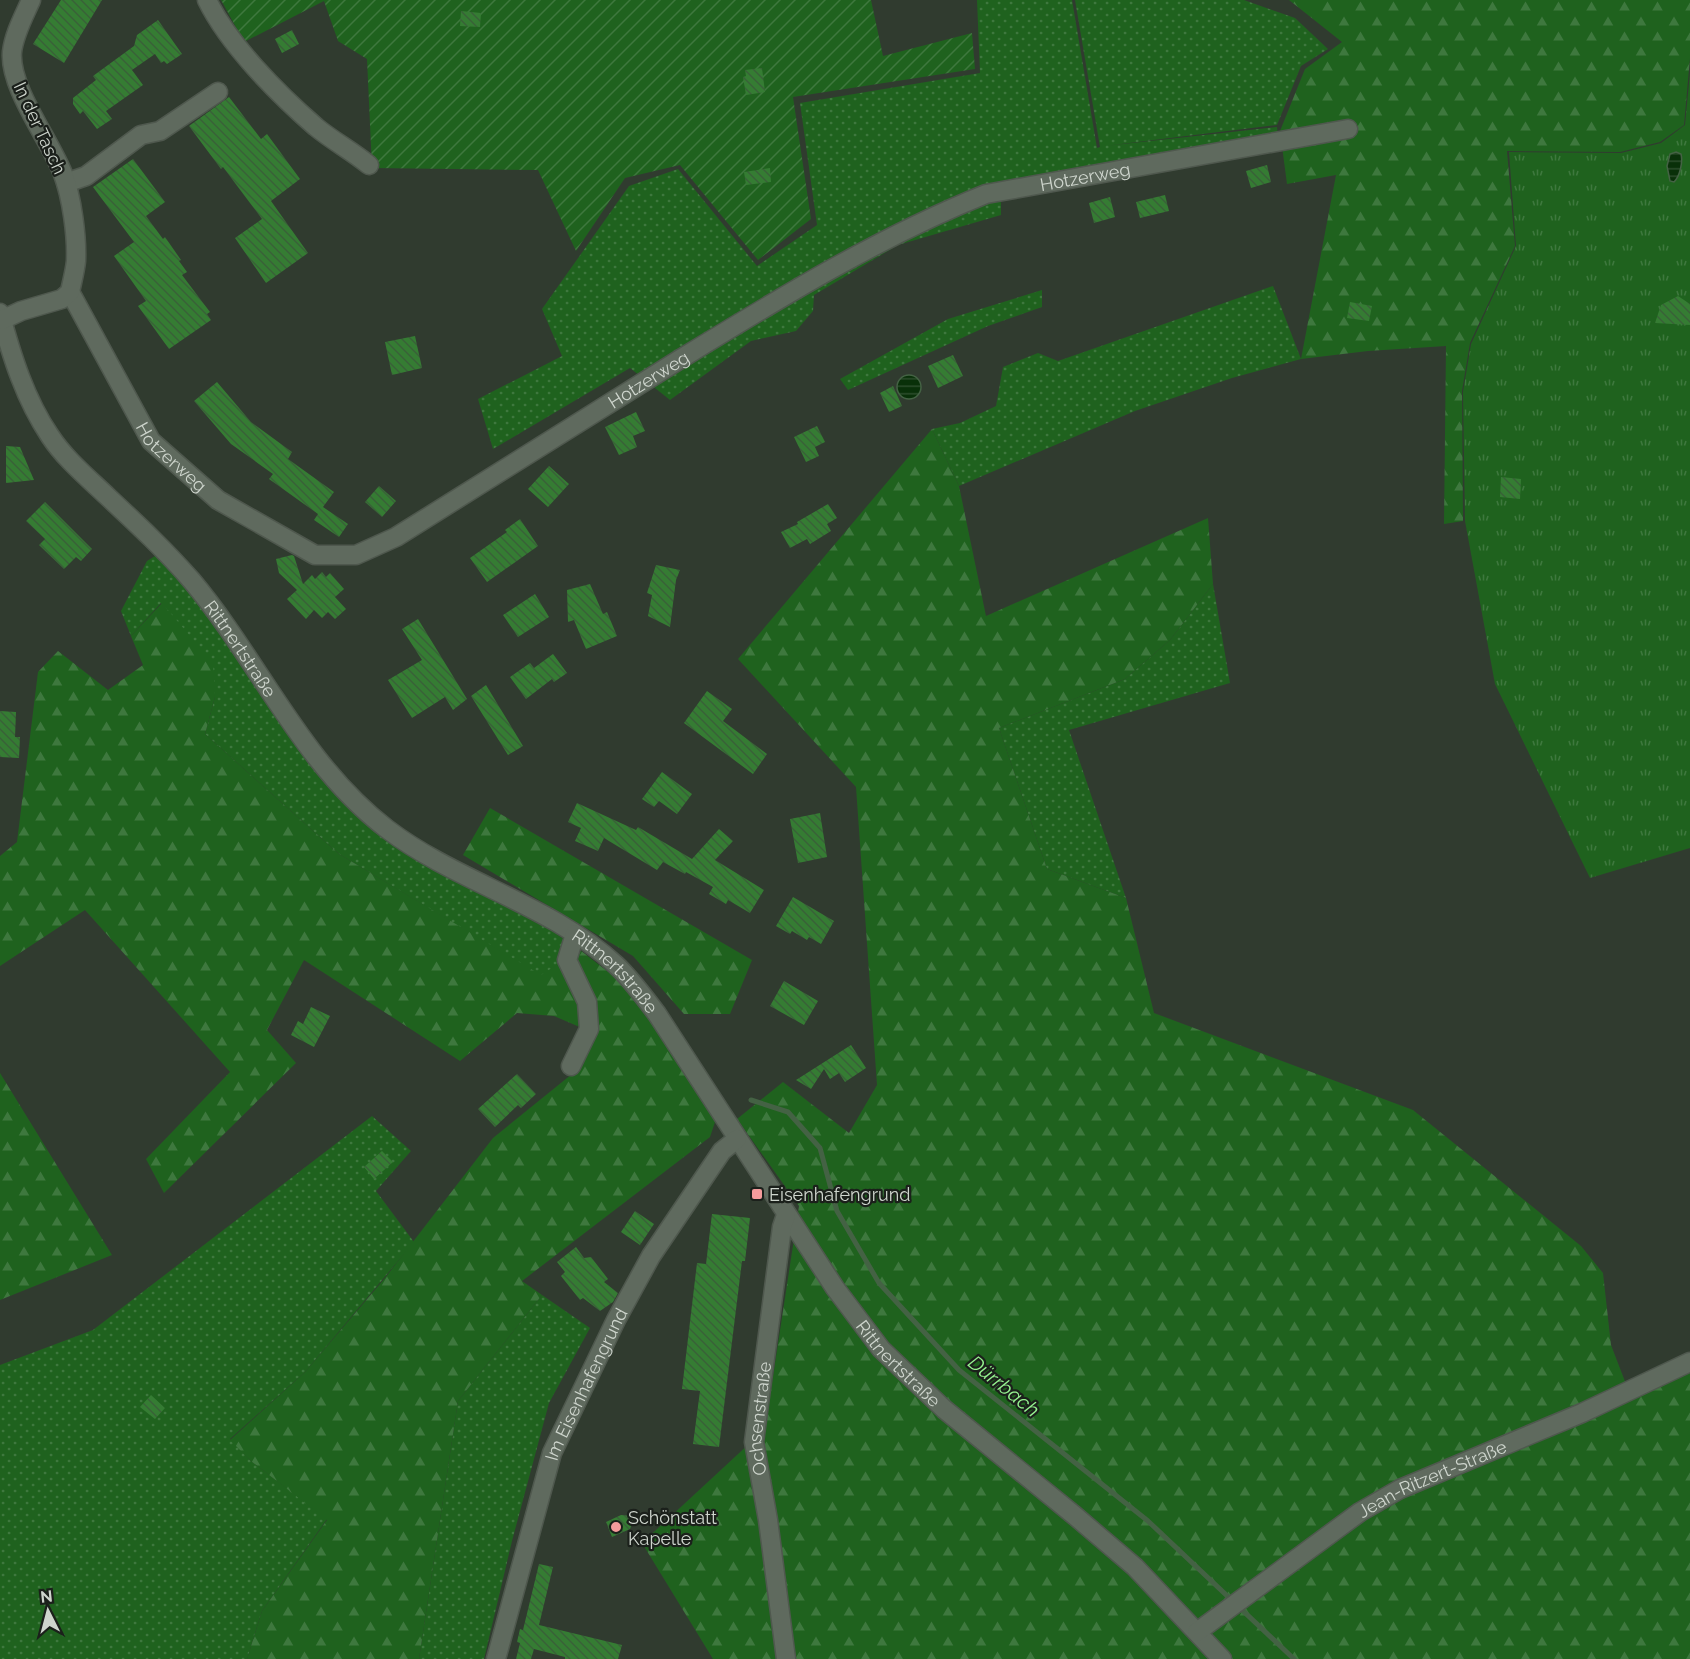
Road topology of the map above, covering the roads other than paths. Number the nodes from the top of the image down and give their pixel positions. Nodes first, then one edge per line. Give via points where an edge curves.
1 (31, 0) edge
2 (207, 0) edge
3 (218, 92) dead end
4 (1347, 129) dead end
5 (369, 165) dead end
6 (66, 183) junction
7 (70, 292) junction
8 (1, 317) edge
9 (574, 934) junction
10 (571, 1066) dead end
11 (737, 1139) junction
12 (786, 1215) junction
13 (1690, 1362) edge
14 (1197, 1632) junction
15 (496, 1659) edge
16 (786, 1659) edge
17 (1222, 1659) edge

1 - 6 street, In der Tasch via 17,32 13,66 20,90
2 - 5 street via 217,20 260,71 317,128
3 - 6 street via 160,131 141,135 86,176
4 - 7 street, Hotzerweg via 986,194 932,216 756,313 396,537 356,555 315,555 218,500 152,441
6 - 7 street, In der Tasch via 76,260
7 - 8 street via 62,299
8 - 9 street, Rittnertstraße via 22,385 52,439 192,581 336,781 387,829 414,847
9 - 10 street via 567,960 587,1002 589,1029
9 - 11 street, Rittnertstraße via 638,988
11 - 12 street, Rittnertstraße
11 - 15 street, Im Eisenhafengrund via 722,1151 651,1256 552,1453
12 - 14 street, Rittnertstraße via 862,1324 903,1371 1135,1568
12 - 16 street, Ochsenstraße via 754,1442
13 - 14 street, Jean-Ritzert-Straße via 1582,1413 1400,1489 1360,1512
14 - 17 street, Rittnertstraße

